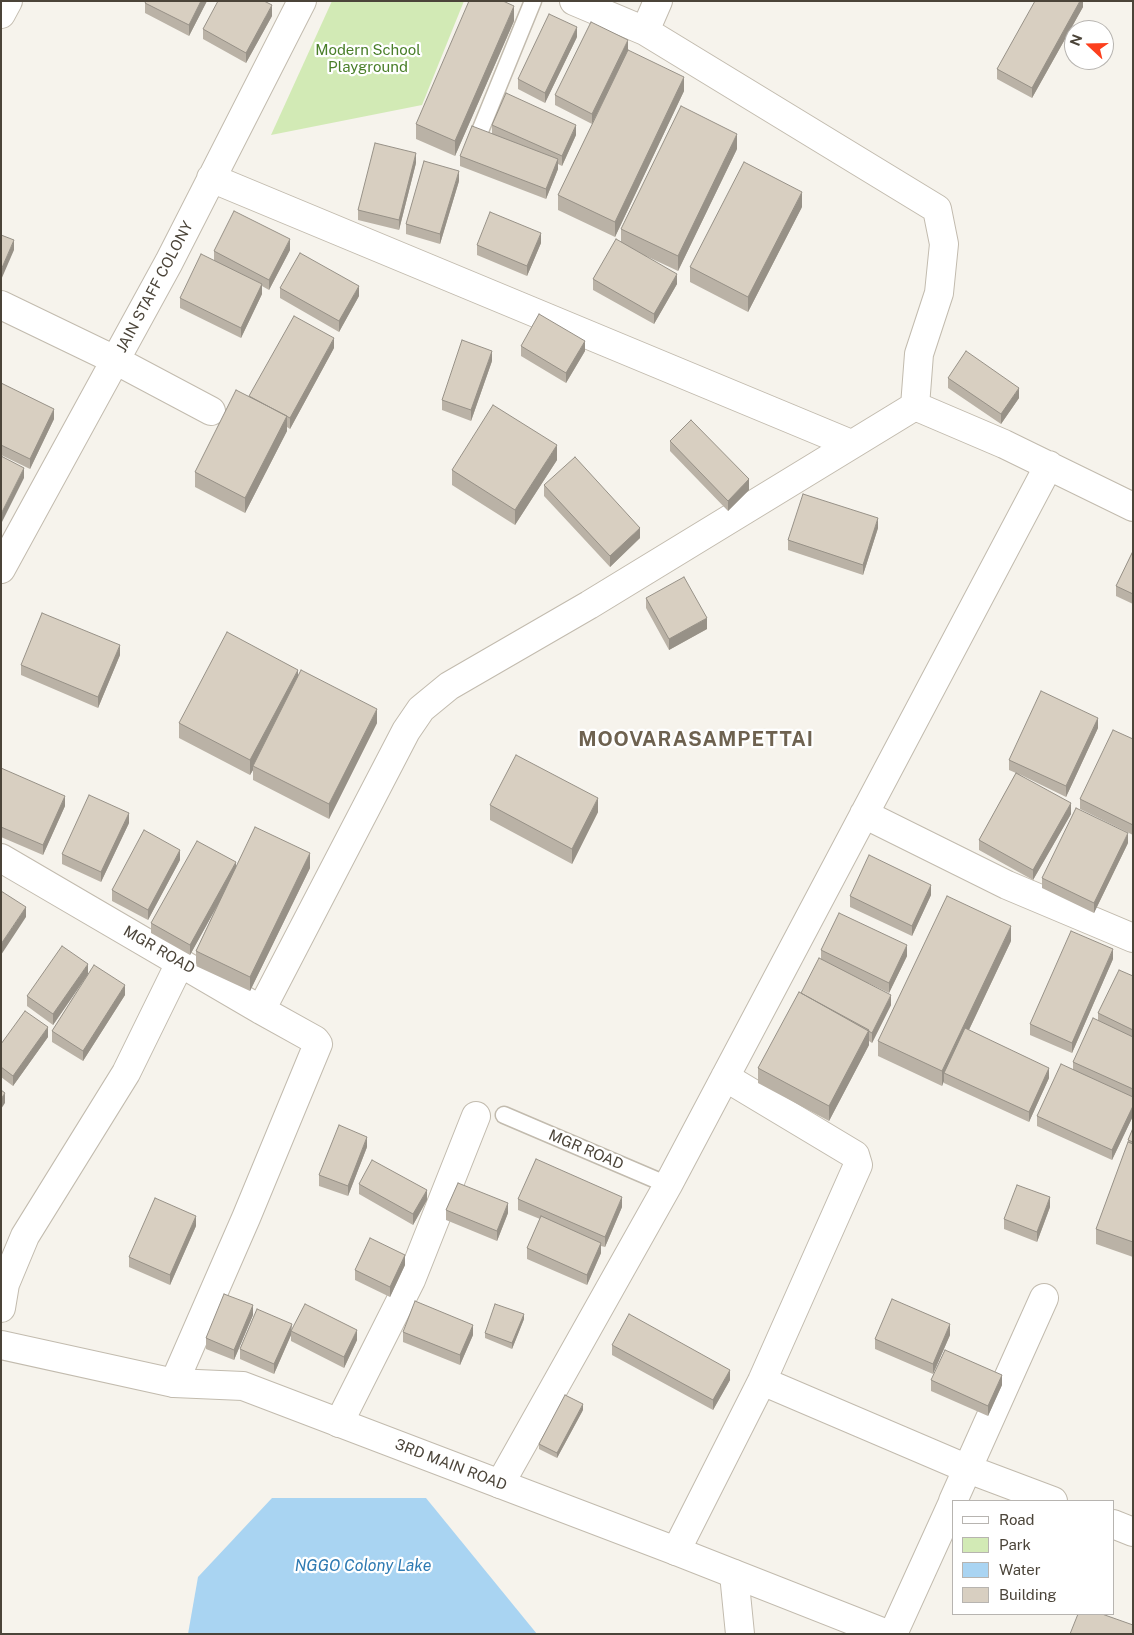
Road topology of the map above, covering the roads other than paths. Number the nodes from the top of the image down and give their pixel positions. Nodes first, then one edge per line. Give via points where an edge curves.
1 (8, 1) edge
2 (302, 1) edge
3 (534, 1) edge
4 (574, 1) edge
5 (658, 1) edge
6 (1, 14) edge
7 (646, 31) junction
8 (480, 131) edge
9 (212, 178) junction
10 (1, 305) edge
11 (115, 360) junction
12 (915, 406) junction
13 (211, 411) dead end
14 (851, 444) junction
15 (1048, 465) junction
16 (1133, 507) edge
17 (1, 569) edge
18 (864, 814) junction
19 (1, 858) edge
20 (1133, 938) edge
21 (180, 963) junction
22 (261, 1010) junction
23 (725, 1077) junction
24 (504, 1115) dead end
25 (476, 1116) dead end
26 (668, 1185) junction
27 (1044, 1298) dead end
28 (1, 1308) edge
29 (1, 1345) edge
30 (762, 1381) junction
31 (174, 1383) junction
32 (339, 1423) junction
33 (968, 1469) junction
34 (500, 1484) junction
35 (954, 1500) edge
36 (1050, 1500) edge
37 (952, 1504) edge
38 (1114, 1524) edge
39 (1133, 1532) edge
40 (676, 1551) junction
41 (734, 1574) junction
42 (740, 1634) edge
43 (887, 1634) edge
44 (893, 1634) edge

1 - 6 street
2 - 9 street, JAIN STAFF COLONY
3 - 8 lane
4 - 7 street
5 - 7 street
7 - 12 street via 937,209 944,244 939,293 919,354
9 - 11 street, JAIN STAFF COLONY
9 - 14 street
10 - 11 street
11 - 13 street
11 - 17 street, JAIN STAFF COLONY
12 - 14 street
12 - 15 street
14 - 22 street via 589,605 449,686 421,709 406,730
15 - 16 street
15 - 18 street
18 - 20 street via 1007,885
18 - 23 street
19 - 21 street, MGR ROAD
21 - 22 street, MGR ROAD
21 - 28 street via 126,1073 25,1236 5,1284
22 - 31 street, MGR ROAD via 317,1042 318,1047
23 - 26 street
23 - 30 street via 856,1155 858,1165
24 - 26 lane, MGR ROAD
25 - 32 street via 411,1280
26 - 34 street
27 - 33 street
29 - 31 street, 3RD MAIN ROAD
30 - 33 street
30 - 40 street
31 - 32 street, 3RD MAIN ROAD via 243,1386
32 - 34 street, 3RD MAIN ROAD
33 - 35 street
33 - 36 street
34 - 40 street, 3RD MAIN ROAD
37 - 44 street
38 - 39 street
40 - 41 street, 3RD MAIN ROAD
41 - 42 street
41 - 43 street, 3RD MAIN ROAD

